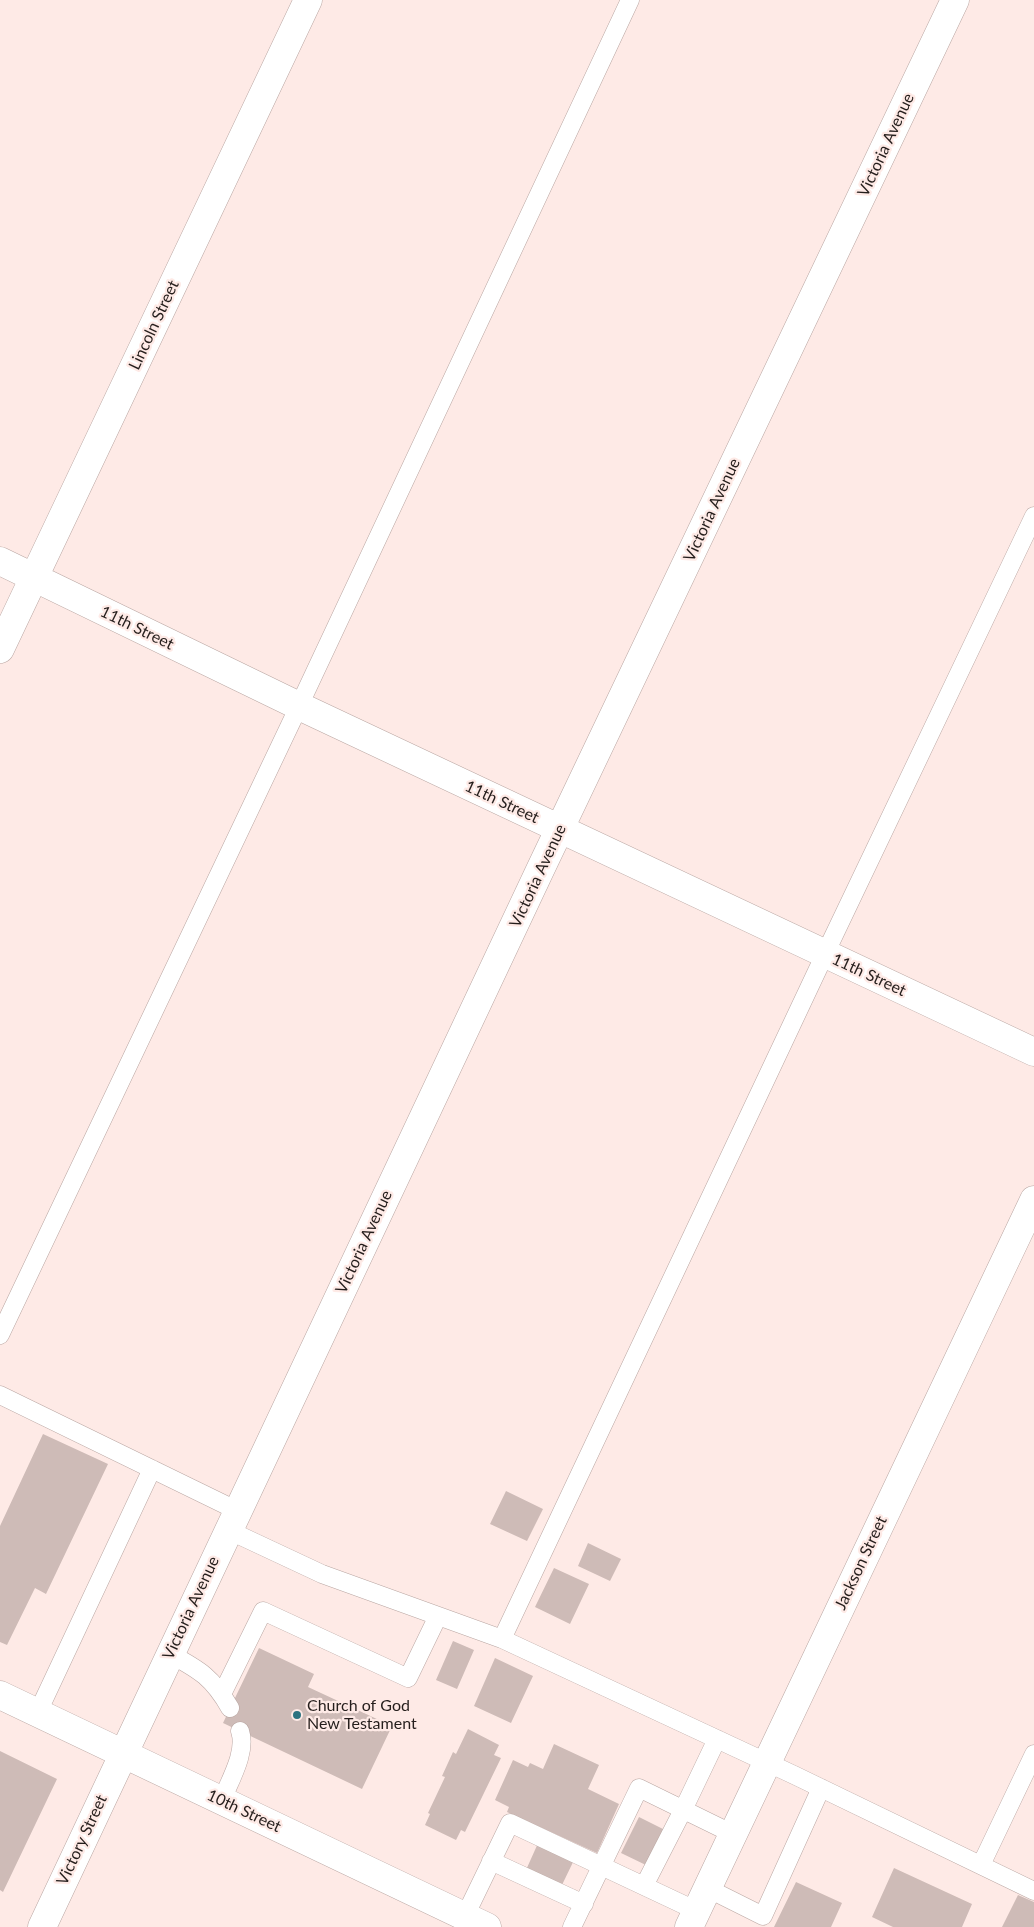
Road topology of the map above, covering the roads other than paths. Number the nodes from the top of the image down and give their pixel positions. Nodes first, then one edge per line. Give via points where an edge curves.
1 (308, 0) edge
2 (630, 0) edge
3 (955, 0) edge
4 (1034, 516) edge
5 (0, 561) edge
6 (34, 578) junction
7 (0, 649) edge
8 (299, 706) junction
9 (560, 830) junction
10 (825, 954) junction
11 (1034, 1052) edge
12 (1034, 1200) edge
13 (0, 1335) edge
14 (0, 1395) edge
15 (152, 1468) junction
16 (233, 1520) junction
17 (438, 1616) junction
18 (502, 1639) junction
19 (170, 1654) junction
20 (0, 1694) edge
21 (38, 1712) junction
22 (240, 1731) dead end
23 (718, 1739) junction
24 (123, 1753) junction
25 (1034, 1754) edge
26 (767, 1762) junction
27 (821, 1788) junction
28 (222, 1800) junction
29 (683, 1810) junction
30 (733, 1834) junction
31 (491, 1861) junction
32 (981, 1865) junction
33 (602, 1866) junction
34 (644, 1886) junction
35 (1034, 1891) edge
36 (584, 1904) junction
37 (698, 1909) edge
38 (476, 1921) edge
39 (42, 1927) edge
40 (572, 1927) edge

1 - 6 street, Lincoln Street
2 - 8 lane
3 - 9 street, Victoria Avenue
4 - 10 lane
5 - 6 street, 11th Street
6 - 7 street, Lincoln Street
6 - 8 street, 11th Street
8 - 9 street, 11th Street
8 - 13 lane
9 - 10 street, 11th Street
9 - 16 street, Victoria Avenue
10 - 11 street, 11th Street
10 - 18 lane
12 - 26 street, Jackson Street
14 - 15 lane
15 - 16 lane
15 - 21 lane
16 - 17 lane via 322,1574
16 - 19 street, Victoria Avenue
17 - 18 lane
17 - 19 lane via 408,1678 263,1610 226,1701 208,1677
18 - 23 lane
19 - 24 street, Victoria Avenue
20 - 21 street, 10th Street
21 - 24 street, 10th Street
22 - 28 lane via 240,1754
23 - 26 lane
23 - 29 lane
24 - 28 street, 10th Street
24 - 39 street, Victory Street
25 - 32 lane
26 - 27 lane
26 - 30 street, Jackson Street
27 - 32 lane
27 - 37 lane via 763,1916
28 - 38 street, 10th Street
29 - 30 lane
29 - 33 lane via 639,1788
29 - 34 lane
30 - 37 street, Jackson Street
31 - 33 lane via 510,1823
31 - 36 lane
31 - 38 lane
32 - 35 lane
33 - 34 lane
33 - 36 lane
34 - 37 lane
36 - 40 lane

